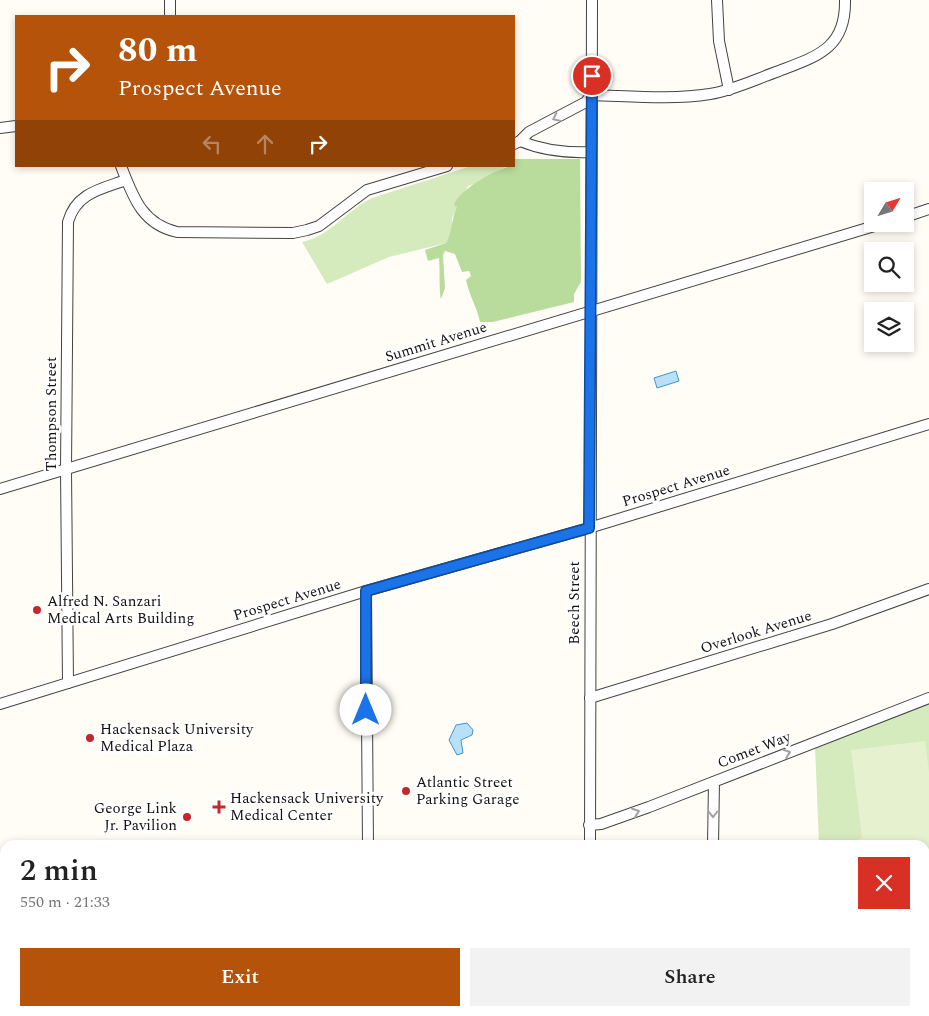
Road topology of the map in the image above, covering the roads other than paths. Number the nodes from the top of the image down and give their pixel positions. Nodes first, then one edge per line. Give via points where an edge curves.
1 (170, 0) edge
2 (592, 0) edge
3 (717, 0) edge
4 (845, 0) edge
5 (170, 15) edge
6 (729, 90) junction
7 (592, 95) junction
8 (15, 126) edge
9 (0, 128) edge
10 (517, 143) edge
11 (591, 152) junction
12 (121, 167) edge
13 (444, 167) edge
14 (126, 180) junction
15 (929, 209) edge
16 (914, 214) edge
17 (864, 229) edge
18 (590, 312) junction
19 (929, 424) edge
20 (66, 470) junction
21 (0, 489) edge
22 (589, 528) junction
23 (929, 589) edge
24 (366, 591) junction
25 (68, 683) junction
26 (590, 698) junction
27 (929, 698) edge
28 (0, 704) edge
29 (714, 782) junction
30 (589, 825) junction
31 (368, 840) edge
32 (590, 840) edge
33 (713, 840) edge

1 - 5 street
2 - 7 street, Beech Street
3 - 6 street via 719,41
4 - 6 street via 844,22 839,35 823,52
6 - 7 street via 688,96
7 -> 10 street via 586,102 529,132
7 - 11 street, Beech Street
8 - 9 street
10 - 11 street via 568,153
11 - 18 street, Beech Street
12 - 14 street
13 - 14 street via 368,190 319,226 293,233 170,230 142,212
14 - 20 street, Thompson Street via 81,198 68,222
15 - 16 street
17 - 18 street, Summit Avenue
18 - 20 street, Summit Avenue
18 - 22 street, Beech Street
19 - 22 street, Prospect Avenue
20 - 21 street, Summit Avenue
20 - 25 street, Thompson Street
22 - 24 street, Prospect Avenue
22 - 26 street, Beech Street
23 - 26 street, Overlook Avenue via 832,624
24 - 25 street, Prospect Avenue
24 - 31 street
25 - 28 street, Prospect Avenue
26 - 30 street, Beech Street
29 -> 27 street, Comet Way
30 -> 29 street, Comet Way via 601,824
29 -> 33 street
30 - 32 street, Beech Street

